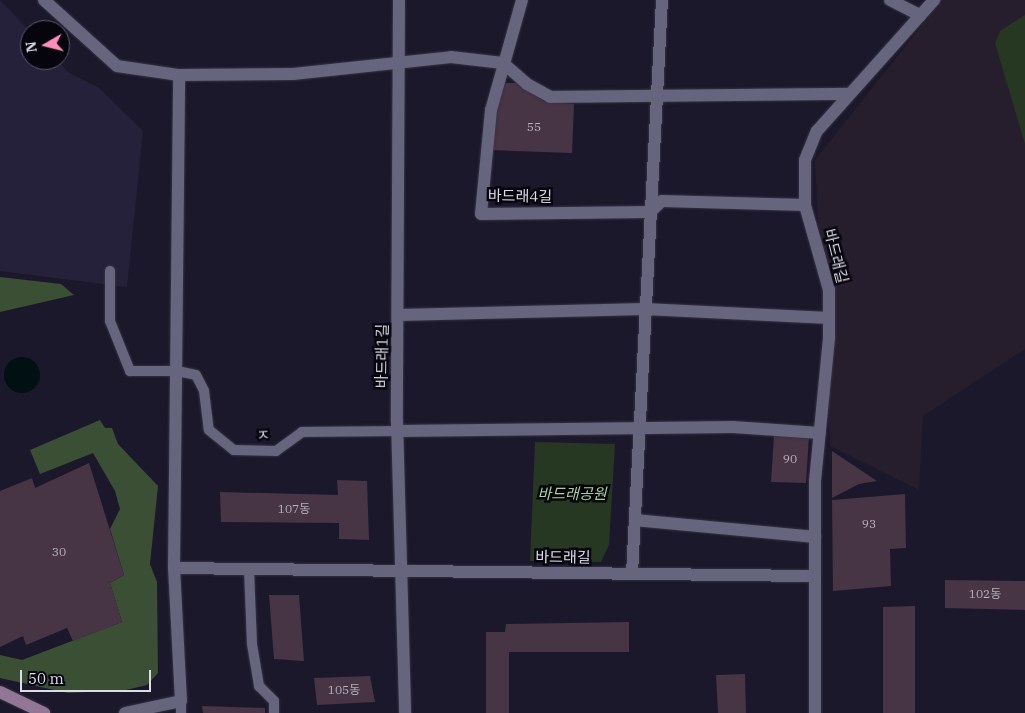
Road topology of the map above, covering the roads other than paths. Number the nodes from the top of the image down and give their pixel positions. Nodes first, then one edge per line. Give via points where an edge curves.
1 (44, 0) edge
2 (399, 0) edge
3 (522, 0) edge
4 (662, 0) edge
5 (890, 0) edge
6 (908, 0) edge
7 (934, 0) edge
8 (920, 15) junction
9 (399, 62) junction
10 (503, 62) junction
11 (179, 76) junction
12 (849, 94) junction
13 (656, 96) junction
14 (805, 205) junction
15 (650, 212) junction
16 (110, 271) dead end
17 (645, 309) junction
18 (398, 315) junction
19 (829, 318) junction
20 (177, 371) junction
21 (639, 428) junction
22 (398, 431) junction
23 (820, 433) junction
24 (635, 520) junction
25 (815, 537) junction
26 (174, 568) junction
27 (249, 569) junction
28 (401, 571) junction
29 (632, 574) junction
30 (815, 576) junction
31 (0, 692) edge
32 (181, 707) edge
33 (44, 713) edge
34 (125, 713) edge
35 (274, 713) edge
36 (406, 713) edge
37 (815, 713) edge

1 - 11 street via 117,66
2 - 9 street, 바드래1길
3 - 10 street
4 - 13 street
5 - 8 street
6 - 8 street
7 - 8 street, 바드래길
8 - 12 street, 바드래길
9 - 10 street via 451,57
9 - 11 street via 293,74
9 - 18 street, 바드래1길
10 - 13 street via 527,84 550,97
10 - 15 street, 바드래4길 via 492,110 482,214
11 - 20 street
12 - 13 street
12 - 14 street, 바드래길 via 817,131 805,160
13 - 15 street
14 - 15 street via 662,200
14 - 19 street, 바드래길 via 828,290
15 - 17 street
16 - 20 lane via 110,320 130,371
17 - 18 street
17 - 19 street
17 - 21 street
18 - 22 street, 바드래1길
19 - 23 street, 바드래길
20 - 22 lane, ㅈ via 196,375 204,391 209,430 234,450 276,451 302,432
20 - 26 street
21 - 22 street
21 - 23 street via 733,427
21 - 24 street
22 - 28 street, 바드래1길
23 - 25 street, 바드래길
24 - 25 street
24 - 29 street
25 - 30 street, 바드래길
26 - 27 street, 바드래길
26 - 32 street
27 - 28 street, 바드래길
27 - 35 lane via 252,644 259,686 274,701
28 - 29 street, 바드래길
28 - 36 street, 바드래1길
29 - 30 street, 바드래길
30 - 37 street, 바드래길
31 - 33 main road
32 - 34 street

